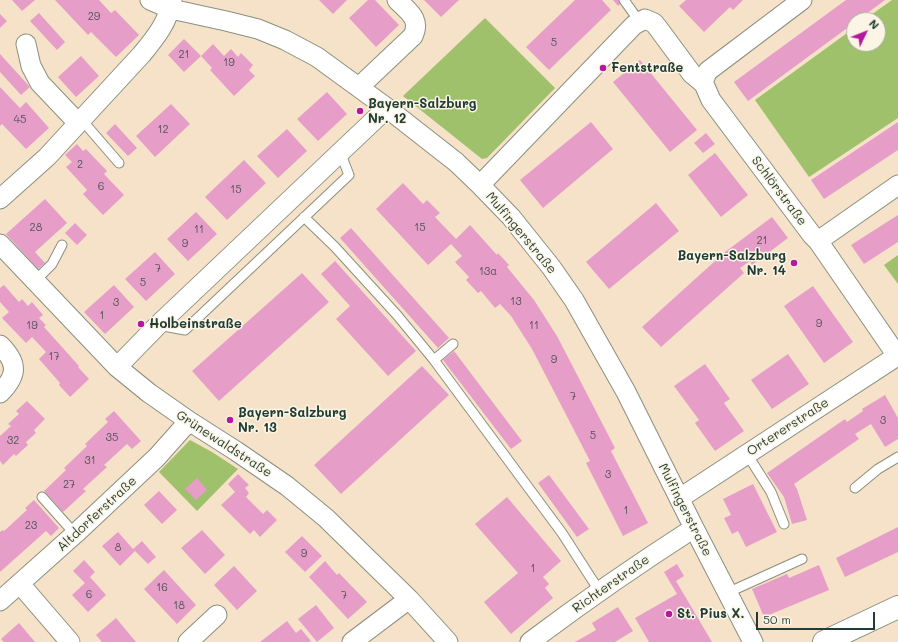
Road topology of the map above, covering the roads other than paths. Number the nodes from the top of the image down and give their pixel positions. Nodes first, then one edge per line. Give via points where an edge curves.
1 (150, 0) edge
2 (398, 0) edge
3 (624, 0) edge
4 (802, 0) edge
5 (172, 4) edge
6 (639, 22) junction
7 (26, 44) dead end
8 (704, 84) junction
9 (359, 87) junction
10 (387, 108) junction
11 (80, 121) junction
12 (340, 152) junction
13 (119, 163) dead end
14 (480, 185) junction
15 (898, 185) edge
16 (0, 199) edge
17 (304, 217) junction
18 (818, 240) junction
19 (0, 244) edge
20 (62, 245) dead end
21 (35, 280) junction
22 (158, 325) junction
23 (453, 344) dead end
24 (0, 345) edge
25 (898, 356) edge
26 (434, 360) junction
27 (117, 367) junction
28 (0, 393) edge
29 (188, 422) junction
30 (747, 454) junction
31 (898, 457) edge
32 (855, 488) dead end
33 (42, 498) dead end
34 (680, 498) junction
35 (784, 524) dead end
36 (694, 528) junction
37 (75, 534) junction
38 (802, 559) dead end
39 (20, 584) junction
40 (600, 592) junction
41 (727, 593) junction
42 (409, 599) junction
43 (0, 601) edge
44 (898, 607) edge
45 (217, 615) dead end
46 (70, 642) edge
47 (188, 642) edge
48 (352, 642) edge
49 (448, 642) edge
50 (530, 642) edge
51 (753, 642) edge
52 (824, 642) edge

1 - 5 street, Mulfingerstraße
2 - 9 street via 415,20 416,30 413,36
3 - 6 lane
4 - 8 street via 708,72
5 - 9 street, Mulfingerstraße via 285,40 316,57
5 - 11 street via 166,22 157,36
6 - 8 street, Schlörstraße via 645,20 654,23 692,74
6 - 14 street
7 - 11 street via 31,66 40,83
8 - 18 street, Schlörstraße via 711,100
9 - 10 street, Mulfingerstraße
10 - 12 street
10 - 14 street, Mulfingerstraße via 450,157
11 - 13 lane
11 - 16 street via 47,157
12 - 17 lane via 349,175
12 - 22 street
14 - 34 street, Mulfingerstraße via 534,244 574,300 626,392
15 - 18 street
17 - 22 lane via 185,330
17 - 26 lane via 335,247 394,318
18 - 25 street, Schlörstraße
19 - 21 street, Grünewaldstraße
20 - 21 lane via 52,264
21 - 27 street, Grünewaldstraße
22 - 27 street
23 - 26 lane
24 - 28 street via 14,365 9,385
25 - 30 street, Ortererstraße
26 - 40 lane via 562,533
27 - 29 street, Grünewaldstraße
29 - 37 street, Altdorferstraße via 157,457
29 - 42 street, Grünewaldstraße via 287,486 326,518
30 - 34 street, Ortererstraße
30 - 35 lane via 771,492
31 - 32 lane
33 - 37 lane
34 - 36 street, Mulfingerstraße
36 - 40 street, Richterstraße
36 - 41 street, Mulfingerstraße
37 - 39 street, Altdorferstraße
38 - 41 lane
39 - 43 street, Altdorferstraße
39 - 46 street
40 - 50 street, Richterstraße
41 - 51 street, Mulfingerstraße
42 - 48 street
42 - 49 street, Grünewaldstraße
44 - 52 street
45 - 47 street

